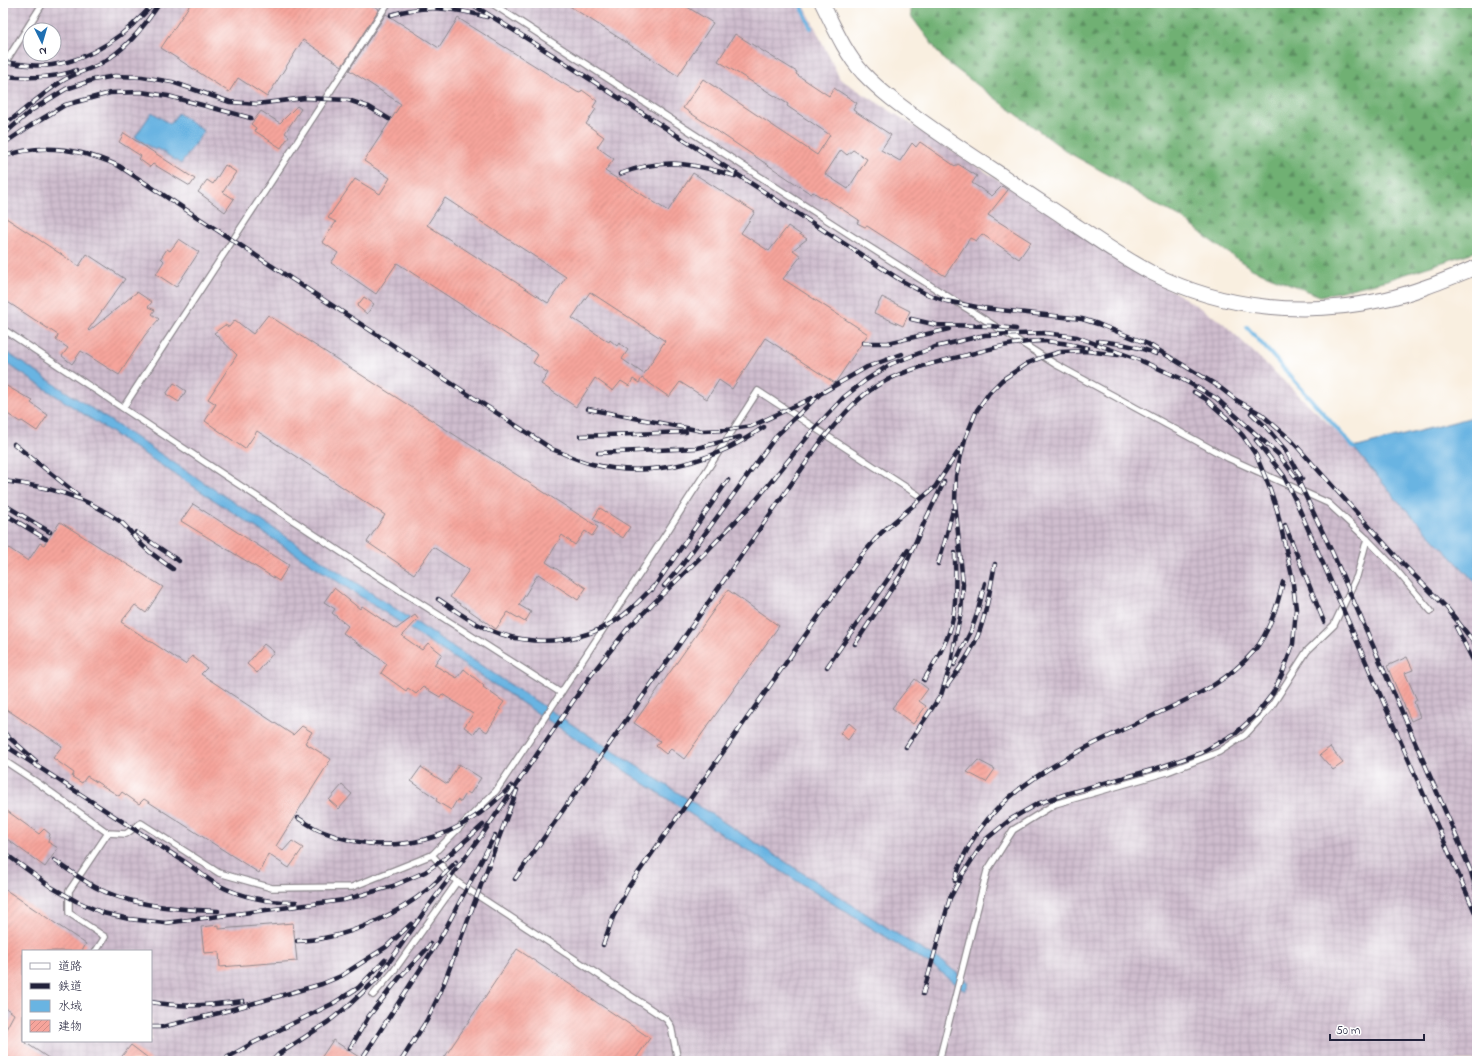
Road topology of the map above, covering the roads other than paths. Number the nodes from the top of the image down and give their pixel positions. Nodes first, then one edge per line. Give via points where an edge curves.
1 (43, 3) edge
2 (388, 3) edge
3 (491, 3) edge
4 (822, 3) edge
5 (3, 66) edge
6 (1477, 267) edge
7 (3, 329) edge
8 (123, 408) junction
9 (918, 495) dead end
10 (1367, 539) junction
11 (1431, 611) dead end
12 (561, 693) junction
13 (3, 760) edge
14 (108, 833) junction
15 (432, 854) junction
16 (457, 882) junction
17 (97, 950) edge
18 (374, 995) dead end
19 (678, 1061) edge
20 (939, 1061) edge

1 - 5 lane
2 - 8 lane
3 - 10 lane via 1055,364 1228,458 1328,503
4 - 6 street via 854,61 886,96 1112,250 1147,271 1177,284 1241,304 1287,309 1326,309 1386,299
7 - 8 lane
8 - 12 lane via 362,566
9 - 12 lane via 758,391
10 - 11 lane
10 - 20 lane via 1357,576 1334,625 1307,651 1271,707 1245,735 1219,752 1168,772 1055,804 1013,830 987,870
12 - 15 lane via 496,791
13 - 14 lane
14 - 15 lane via 126,834 141,823 219,873 272,888 352,887
14 - 17 lane via 69,891 69,913 105,937
15 - 16 lane
16 - 18 lane
16 - 19 lane via 666,1019 671,1026

